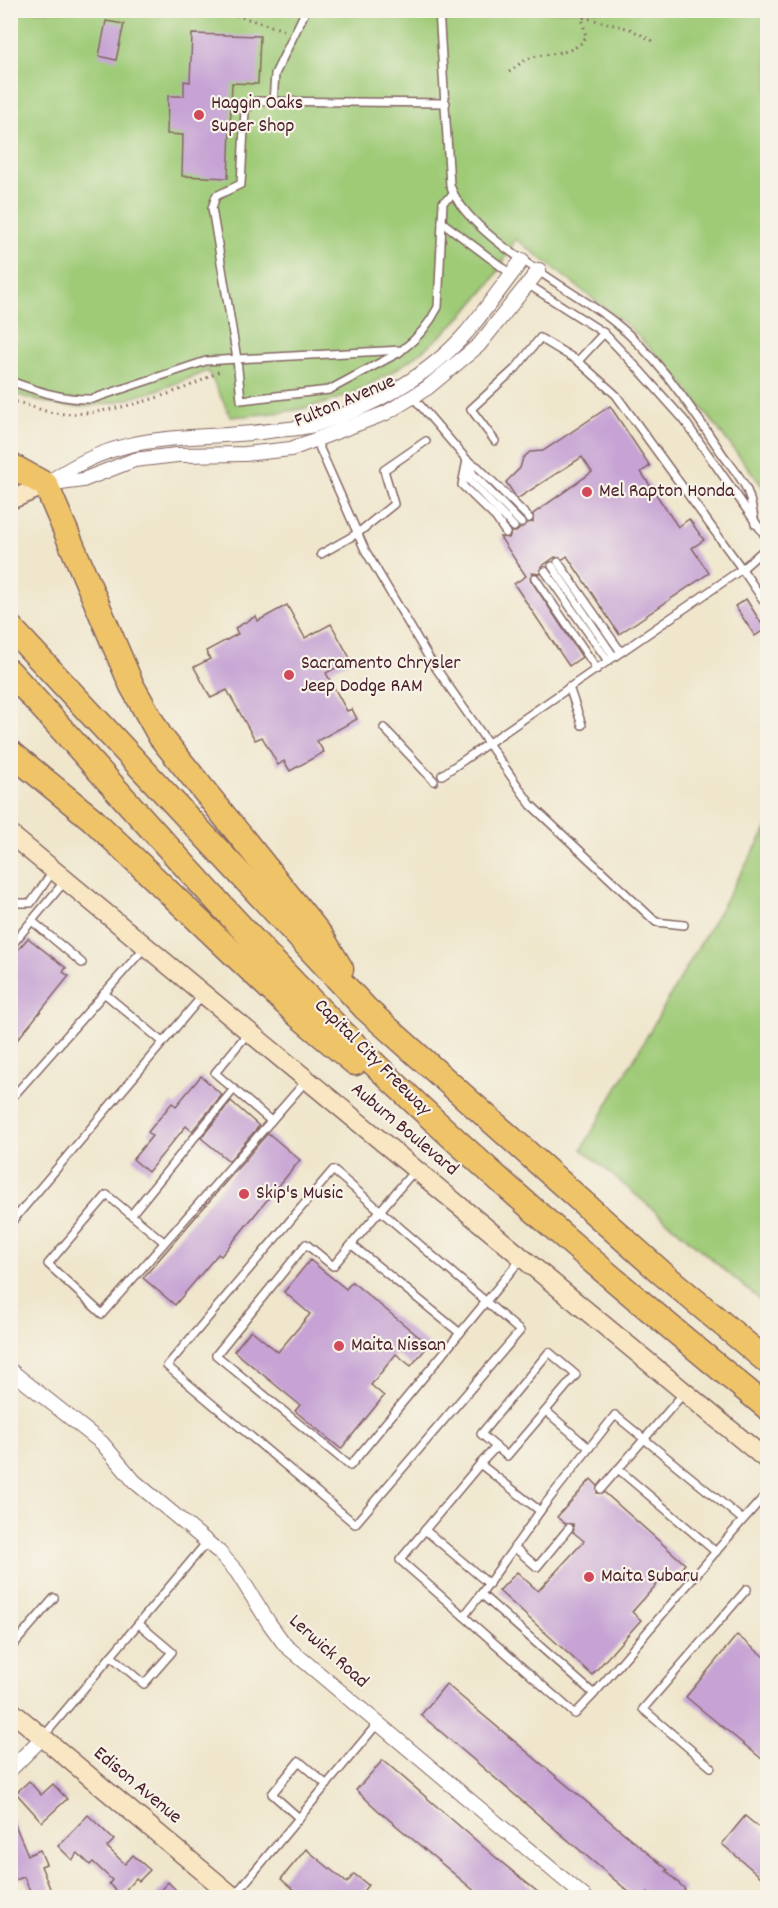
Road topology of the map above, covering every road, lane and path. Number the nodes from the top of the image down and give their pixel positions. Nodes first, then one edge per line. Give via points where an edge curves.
1 (219, 10) edge
2 (306, 10) edge
3 (447, 10) edge
4 (574, 10) edge
5 (439, 13) edge
6 (582, 17) junction
7 (294, 33) junction
8 (655, 42) dead end
9 (509, 72) dead end
10 (273, 102) junction
11 (446, 103) junction
12 (453, 195) junction
13 (442, 222) junction
14 (522, 260) junction
15 (539, 270) junction
16 (511, 274) junction
17 (529, 285) junction
18 (604, 333) junction
19 (402, 350) junction
20 (237, 360) junction
21 (578, 361) junction
22 (10, 381) edge
23 (413, 397) junction
24 (312, 426) junction
25 (317, 441) junction
26 (426, 441) dead end
27 (495, 441) dead end
28 (467, 460) junction
29 (10, 465) edge
30 (46, 485) junction
31 (10, 500) edge
32 (529, 518) dead end
33 (755, 524) junction
34 (518, 525) dead end
35 (358, 533) junction
36 (506, 533) dead end
37 (768, 540) edge
38 (768, 546) edge
39 (321, 554) dead end
40 (742, 569) junction
41 (535, 578) dead end
42 (768, 607) edge
43 (10, 627) edge
44 (621, 652) junction
45 (611, 659) junction
46 (597, 669) junction
47 (10, 672) edge
48 (569, 687) junction
49 (582, 725) dead end
50 (384, 728) dead end
51 (488, 743) junction
52 (10, 752) edge
53 (442, 775) dead end
54 (434, 781) dead end
55 (10, 834) edge
56 (61, 874) junction
57 (10, 903) edge
58 (32, 921) junction
59 (684, 925) dead end
60 (146, 946) junction
61 (10, 947) edge
62 (82, 963) dead end
63 (104, 993) junction
64 (204, 993) junction
65 (366, 1009) junction
66 (249, 1031) junction
67 (163, 1042) junction
68 (307, 1079) junction
69 (234, 1089) junction
70 (10, 1100) edge
71 (271, 1121) junction
72 (416, 1170) junction
73 (520, 1201) junction
74 (380, 1211) junction
75 (130, 1215) junction
76 (10, 1224) edge
77 (164, 1242) junction
78 (352, 1245) junction
79 (522, 1258) junction
80 (486, 1302) junction
81 (460, 1333) junction
82 (768, 1362) edge
83 (10, 1370) edge
84 (684, 1392) junction
85 (768, 1408) edge
86 (546, 1411) junction
87 (643, 1438) junction
88 (496, 1447) junction
89 (589, 1449) junction
90 (768, 1461) edge
91 (480, 1464) junction
92 (618, 1469) junction
93 (601, 1489) dead end
94 (768, 1492) edge
95 (540, 1512) junction
96 (743, 1521) junction
97 (569, 1528) dead end
98 (425, 1530) junction
99 (207, 1542) junction
100 (514, 1547) junction
101 (716, 1552) junction
102 (489, 1584) junction
103 (747, 1589) dead end
104 (482, 1594) junction
105 (54, 1598) dead end
106 (464, 1616) junction
107 (139, 1624) junction
108 (10, 1649) edge
109 (111, 1656) junction
110 (594, 1694) junction
111 (10, 1710) edge
112 (378, 1723) junction
113 (43, 1737) junction
114 (711, 1767) dead end
115 (10, 1770) edge
116 (327, 1785) junction
117 (299, 1818) junction
118 (234, 1897) edge
119 (586, 1898) edge

1 - 7 path
2 - 7 lane
3 - 5 lane
4 - 6 path
5 - 11 lane
6 - 8 path via 630,29
6 - 9 path via 586,37 580,46 528,59
7 - 10 lane via 275,74
10 - 11 lane
10 - 20 lane via 256,101 245,110 242,184 216,196 212,208
11 - 12 lane
12 - 13 lane via 444,202
12 - 14 lane via 468,214
13 - 16 lane
13 - 19 lane via 438,307 416,340
14 - 15 lane
14 - 16 street, Fulton Avenue
15 - 17 street, Fulton Avenue
15 - 33 lane via 614,321 646,352 694,412 748,492
16 - 17 street
16 - 24 street, Fulton Avenue via 466,333 420,375 378,399
17 - 18 lane
17 - 23 street, Fulton Avenue via 479,345
18 - 21 lane
18 - 33 lane via 684,420
19 - 20 lane
19 - 20 lane via 329,390 241,400
20 - 22 lane via 206,361 92,399 52,396
21 - 27 lane via 540,338 516,368 471,409
21 - 40 lane via 616,395
23 - 25 street, Fulton Avenue via 386,413
23 - 28 lane
24 - 25 lane
24 - 30 street, Fulton Avenue via 136,442 75,464
25 - 30 street, Fulton Avenue via 291,449 245,454 134,460 83,480
25 - 35 lane
26 - 35 lane via 384,470 394,504
28 - 32 lane
28 - 34 lane via 469,480
28 - 36 lane via 462,485
29 - 30 highway
30 - 31 main road, Fulton Avenue
30 - 65 highway via 132,686 160,736 321,936
33 - 37 lane
35 - 39 lane
35 - 51 lane via 429,658
38 - 40 lane
40 - 42 lane
40 - 44 lane
41 - 46 lane
43 - 65 highway, Capital City Freeway
44 - 45 lane
44 - 45 lane via 552,566
45 - 46 lane
46 - 48 lane
47 - 73 highway, Capital City Freeway via 264,950 389,1078
48 - 49 lane
48 - 51 lane
50 - 54 lane
51 - 53 lane
51 - 59 lane via 531,805 656,922
52 - 73 highway via 92,819 299,1016
55 - 56 main road, Auburn Boulevard
56 - 57 lane via 31,903
56 - 58 lane
56 - 60 main road, Auburn Boulevard
58 - 61 lane
58 - 62 lane
60 - 63 lane
60 - 64 main road, Auburn Boulevard
63 - 67 lane
63 - 70 lane
64 - 66 main road, Auburn Boulevard
64 - 67 lane
65 - 82 highway, Capital City Freeway via 663,1274
66 - 68 main road, Auburn Boulevard
66 - 69 lane via 215,1073
67 - 76 lane
68 - 71 lane
68 - 72 main road, Auburn Boulevard
69 - 71 lane
69 - 75 lane
71 - 77 lane
72 - 74 lane
72 - 79 main road, Auburn Boulevard
73 - 85 highway, Capital City Freeway
74 - 78 lane
74 - 80 lane
74 - 80 lane via 333,1170 168,1366 356,1524 520,1331
75 - 77 lane
75 - 77 lane via 107,1195 48,1264 102,1314
78 - 81 lane
78 - 81 lane via 333,1266 306,1244 216,1355 350,1466
79 - 80 lane
79 - 84 main road, Auburn Boulevard
80 - 81 lane
83 - 99 street, Lerwick Road via 102,1443 134,1481
84 - 87 lane
84 - 90 main road, Auburn Boulevard
86 - 88 lane via 507,1456
86 - 88 lane via 576,1375 549,1352 481,1434
86 - 89 lane
87 - 89 lane via 615,1415
87 - 92 lane
87 - 96 lane
88 - 91 lane
89 - 95 lane
91 - 95 lane
91 - 98 lane
92 - 93 lane
92 - 101 lane
94 - 96 lane
95 - 100 lane
96 - 101 lane
97 - 100 lane via 537,1567
98 - 102 lane
98 - 106 lane via 400,1560
99 - 107 lane
99 - 112 street, Lerwick Road via 237,1572 285,1645
100 - 102 lane
101 - 110 lane
102 - 104 lane
103 - 114 lane via 643,1709
104 - 106 lane
104 - 110 lane
105 - 108 lane
106 - 110 lane via 575,1714
107 - 109 lane
107 - 109 lane via 172,1652 144,1683
109 - 113 lane
111 - 113 main road, Edison Avenue
112 - 116 lane
112 - 119 street, Lerwick Road
113 - 115 street
113 - 118 main road, Edison Avenue
116 - 117 lane
116 - 117 lane via 299,1761 272,1794
117 - 118 lane

